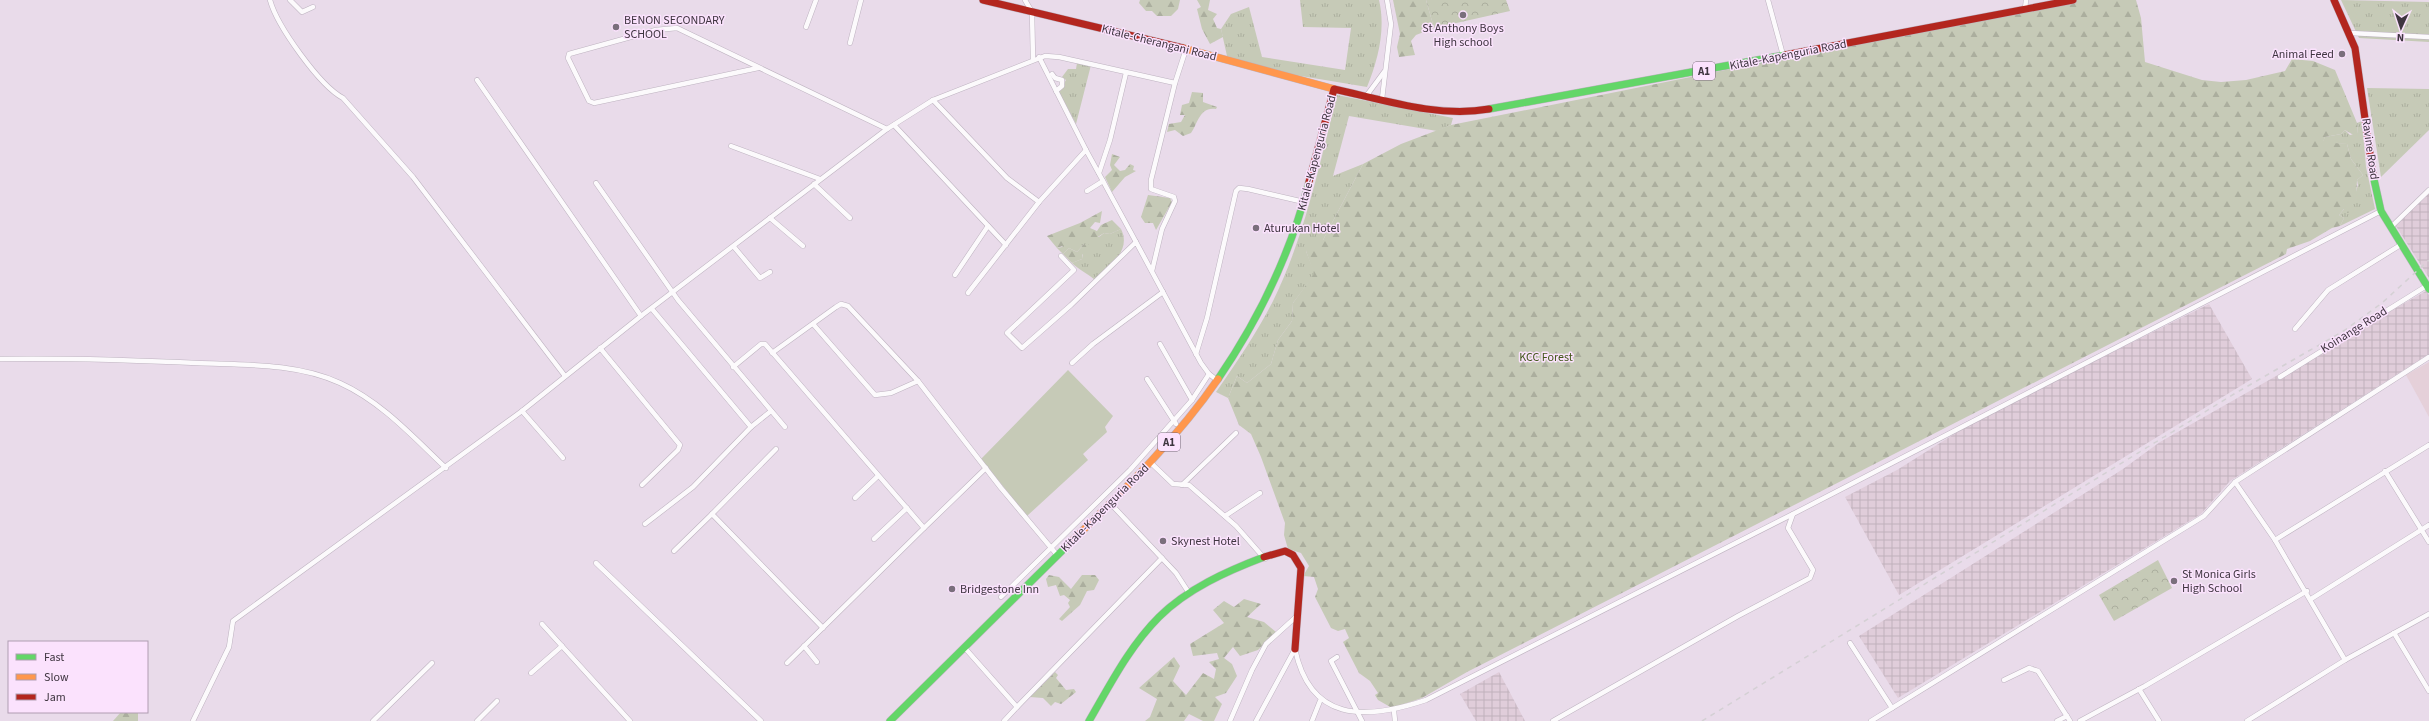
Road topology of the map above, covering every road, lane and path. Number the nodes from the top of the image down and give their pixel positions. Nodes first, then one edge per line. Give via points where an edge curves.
1 (270, 0) edge
2 (290, 0) edge
3 (816, 0) edge
4 (861, 0) edge
5 (983, 0) edge
6 (1024, 0) edge
7 (1387, 0) edge
8 (1768, 0) edge
9 (2026, 0) edge
10 (2073, 0) edge
11 (2334, 0) edge
12 (313, 7) dead end
13 (2025, 9) junction
14 (1032, 12) junction
15 (806, 27) dead end
16 (2350, 33) junction
17 (2429, 37) edge
18 (850, 43) dead end
19 (1186, 49) junction
20 (1783, 55) junction
21 (1039, 57) junction
22 (1032, 59) junction
23 (758, 68) junction
24 (1385, 71) junction
25 (1126, 73) junction
26 (1052, 74) dead end
27 (478, 80) dead end
28 (1175, 83) junction
29 (1334, 89) junction
30 (1056, 91) junction
31 (1367, 95) junction
32 (1382, 99) junction
33 (933, 100) junction
34 (894, 124) junction
35 (887, 129) junction
36 (731, 146) dead end
37 (1086, 150) junction
38 (1099, 173) junction
39 (820, 179) junction
40 (1103, 181) junction
41 (596, 182) dead end
42 (814, 184) junction
43 (2429, 190) edge
44 (1087, 191) dead end
45 (1038, 202) junction
46 (1304, 202) junction
47 (2381, 211) junction
48 (770, 218) junction
49 (850, 218) dead end
50 (988, 226) junction
51 (2391, 227) junction
52 (1136, 242) junction
53 (2402, 244) junction
54 (1006, 245) junction
55 (802, 246) dead end
56 (734, 247) junction
57 (1061, 256) dead end
58 (1152, 271) junction
59 (770, 272) dead end
60 (954, 275) dead end
61 (2428, 286) edge
62 (674, 292) junction
63 (1163, 292) junction
64 (968, 293) dead end
65 (652, 309) junction
66 (641, 316) junction
67 (813, 324) junction
68 (2295, 329) dead end
69 (1160, 344) dead end
70 (600, 348) junction
71 (772, 353) junction
72 (1196, 354) junction
73 (2429, 357) edge
74 (0, 359) edge
75 (1072, 363) dead end
76 (733, 367) junction
77 (1209, 374) junction
78 (565, 376) junction
79 (2280, 376) dead end
80 (1147, 379) dead end
81 (918, 380) junction
82 (1217, 380) junction
83 (1192, 400) junction
84 (771, 411) junction
85 (522, 412) junction
86 (1174, 422) junction
87 (751, 427) junction
88 (785, 427) dead end
89 (1180, 428) junction
90 (1236, 433) dead end
91 (2429, 444) edge
92 (776, 450) dead end
93 (563, 458) dead end
94 (1150, 462) junction
95 (446, 468) junction
96 (986, 468) junction
97 (2385, 471) junction
98 (878, 476) junction
99 (2235, 482) junction
100 (642, 485) dead end
101 (1182, 485) junction
102 (1260, 493) dead end
103 (855, 498) dead end
104 (1110, 503) junction
105 (907, 508) junction
106 (712, 514) junction
107 (1793, 514) junction
108 (1225, 516) junction
109 (645, 524) dead end
110 (2429, 525) edge
111 (924, 528) junction
112 (2421, 530) junction
113 (874, 539) dead end
114 (2275, 540) junction
115 (2429, 542) edge
116 (1051, 548) junction
117 (674, 551) dead end
118 (1058, 556) junction
119 (1162, 558) junction
120 (1265, 559) junction
121 (596, 563) dead end
122 (2306, 591) junction
123 (1189, 593) junction
124 (1000, 597) dead end
125 (2311, 599) junction
126 (2429, 614) edge
127 (1298, 615) junction
128 (542, 624) dead end
129 (823, 628) junction
130 (2394, 633) junction
131 (1850, 643) dead end
132 (562, 646) junction
133 (804, 646) junction
134 (964, 647) junction
135 (1295, 649) junction
136 (1337, 657) dead end
137 (2345, 660) junction
138 (817, 662) dead end
139 (432, 663) dead end
140 (787, 663) dead end
141 (532, 673) dead end
142 (2004, 680) dead end
143 (2139, 689) junction
144 (2429, 691) edge
145 (497, 701) dead end
146 (1320, 701) junction
147 (1018, 707) junction
148 (1892, 708) junction
149 (1394, 711) junction
150 (1360, 715) junction
151 (2067, 716) junction
152 (194, 721) edge
153 (373, 721) edge
154 (477, 721) edge
155 (630, 721) edge
156 (761, 721) edge
157 (890, 721) edge
158 (1004, 721) edge
159 (1089, 721) edge
160 (1230, 721) edge
161 (1256, 721) edge
162 (1312, 721) edge
163 (1362, 721) edge
164 (1395, 721) edge
165 (1553, 721) edge
166 (1871, 721) edge
167 (2057, 721) edge
168 (2070, 721) edge
169 (2080, 721) edge
170 (2159, 721) edge
171 (2247, 721) edge

1 - 78 street via 282,28 329,89 343,98 413,177
2 - 12 street via 302,12
3 - 15 street
4 - 18 street
5 - 14 main road, Kitale-Cherangani Road
6 - 14 street
7 - 24 street via 1391,24
8 - 20 street
9 - 13 street
10 - 13 main road, Kitale-Kapenguria Road / A1
11 - 16 main road, Ravine Road
13 - 20 main road, Kitale-Kapenguria Road / A1
14 - 19 main road, Kitale-Cherangani Road
14 - 22 street
16 - 17 street
16 - 47 main road, Ravine Road via 2360,74 2372,171
19 - 28 street
19 - 29 main road, Kitale-Cherangani Road
20 - 32 main road, Kitale-Kapenguria Road / A1 via 1466,113 1433,110
21 - 22 street
21 - 25 street via 1059,57
21 - 30 street
22 - 33 street
23 - 23 street via 594,103 589,101 568,58 570,54 673,27
23 - 35 street
24 - 31 street
24 - 32 street
25 - 28 street
25 - 38 street via 1110,140
26 - 30 street via 1062,80 1062,86
27 - 66 street
28 - 58 street via 1150,184 1152,190 1174,197 1175,201 1162,229
29 - 31 main road, Kitale-Kapenguria Road / A1
29 - 46 main road, Kitale-Kapenguria Road / A1
30 - 37 street
31 - 32 main road, Kitale-Kapenguria Road / A1
33 - 34 street
33 - 45 street via 1007,178
34 - 35 street
34 - 50 street
35 - 39 street
36 - 39 street
37 - 38 street
37 - 45 street
38 - 40 street
39 - 42 street
40 - 44 street
40 - 52 street
41 - 62 street
42 - 48 street
42 - 49 street
43 - 51 street
45 - 54 street
46 - 72 street via 1248,189 1239,188 1236,191 1207,318
46 - 82 main road, Kitale-Kapenguria Road / A1 via 1287,252 1266,298 1241,344
47 - 51 main road, Ravine Road
47 - 107 street
48 - 55 street
48 - 56 street
50 - 54 street
50 - 60 street
51 - 53 main road, Ravine Road
52 - 57 street via 1071,306 1022,348 1007,332 1074,270
52 - 58 street
53 - 61 main road, Ravine Road
53 - 68 street via 2328,290
54 - 64 street
56 - 59 street via 760,278
56 - 62 street
58 - 63 street
61 - 79 street, Koinange Road
62 - 65 street
62 - 76 street
63 - 72 street
63 - 75 street via 1093,344
65 - 66 street
65 - 87 street
66 - 70 street
67 - 71 street
67 - 81 street via 875,395 891,393
67 - 81 street via 844,304
69 - 83 street
70 - 78 street
70 - 100 street via 680,445
71 - 76 street via 765,344 761,344
71 - 98 street
72 - 77 street
73 - 99 street
74 - 95 street via 148,361 281,368 309,372 342,383 373,403
76 - 84 street
77 - 82 street
77 - 83 street
78 - 85 street
80 - 86 street
81 - 96 street
82 - 89 main road, Kitale-Kapenguria Road / A1
83 - 86 street
84 - 87 street
84 - 88 street
85 - 93 street
85 - 95 street
86 - 89 street
86 - 116 street via 1130,470
87 - 109 street via 693,487
89 - 94 main road, Kitale-Kapenguria Road / A1
90 - 101 street
91 - 97 street
92 - 106 street
94 - 101 street via 1169,482
94 - 104 main road, Kitale-Kapenguria Road / A1
95 - 152 street via 233,621 229,647
96 - 111 street
96 - 116 street
97 - 112 street
97 - 114 street
98 - 103 street
98 - 105 street
99 - 114 street
99 - 148 street via 2204,516
101 - 108 street via 1189,485
102 - 108 street
104 - 118 main road, Kitale-Kapenguria Road / A1
104 - 119 street
105 - 111 street
105 - 113 street
106 - 117 street
106 - 129 street
107 - 149 street via 1426,700
107 - 165 street via 1788,528 1813,570 1810,578
108 - 120 street
110 - 112 street
111 - 129 street
112 - 115 street
112 - 125 street
114 - 122 street
116 - 118 street
116 - 124 street
118 - 134 main road, Kitale-Kapenguria Road / A1
119 - 123 street via 1185,584
119 - 147 street
120 - 123 main road via 1221,576
120 - 127 main road via 1285,551 1290,552 1299,563
121 - 156 street
122 - 125 street
122 - 143 street
123 - 159 main road via 1159,617 1106,691
125 - 137 street
126 - 130 street
127 - 135 main road
127 - 160 street via 1266,644
128 - 132 street
129 - 133 street
130 - 137 street
130 - 144 street
131 - 148 street
132 - 141 street
132 - 155 street
133 - 138 street
133 - 140 street
134 - 147 street
134 - 157 main road, Kitale-Kapenguria Road / A1
135 - 146 street via 1303,678 1312,695
135 - 161 street
136 - 150 street via 1331,661
137 - 171 street
139 - 153 street
142 - 151 street via 2029,668 2038,671
143 - 169 street
143 - 170 street
145 - 154 street
146 - 150 street via 1337,713
146 - 162 street
147 - 158 street
148 - 166 street
149 - 150 street
149 - 164 street
150 - 163 street
151 - 167 street
151 - 168 street

